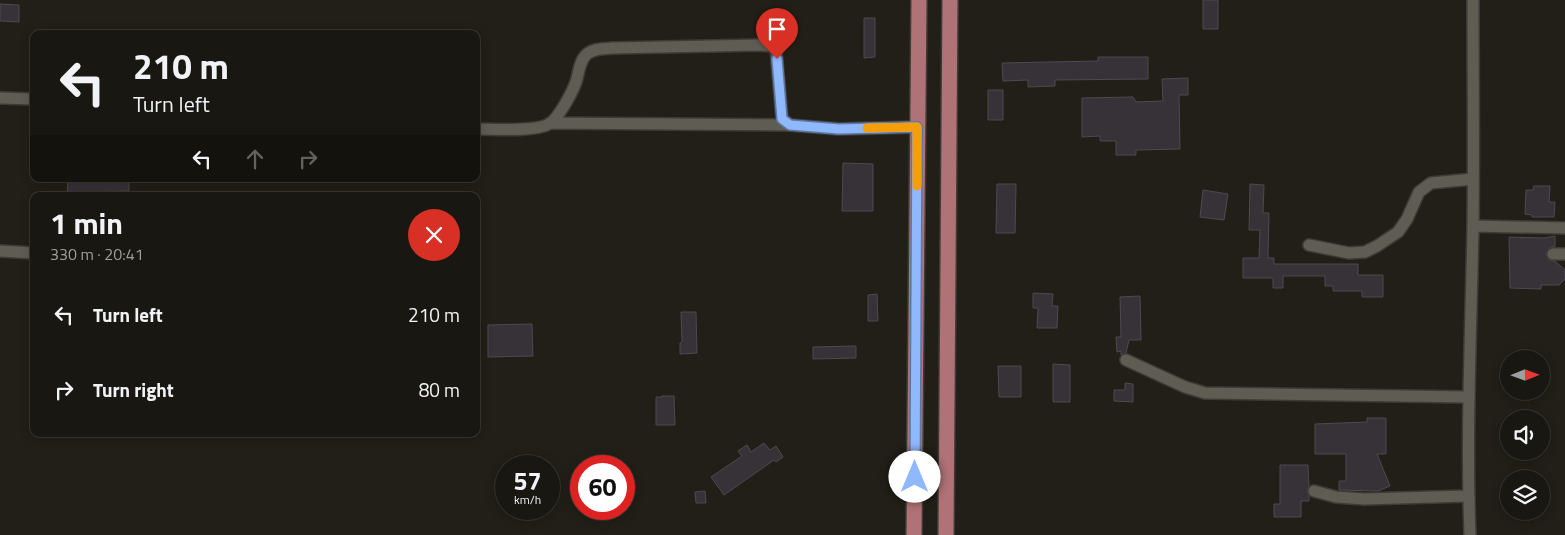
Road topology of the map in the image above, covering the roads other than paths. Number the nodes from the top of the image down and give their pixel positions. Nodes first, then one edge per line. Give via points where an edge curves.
1 (919, 0) edge
2 (950, 0) edge
3 (1473, 0) edge
4 (0, 98) edge
5 (30, 99) edge
6 (550, 123) junction
7 (790, 125) junction
8 (917, 127) junction
9 (480, 130) edge
10 (1473, 179) junction
11 (1473, 226) junction
12 (1565, 228) edge
13 (1308, 245) dead end
14 (0, 251) edge
15 (30, 253) edge
16 (1126, 360) dead end
17 (1468, 397) junction
18 (1314, 491) dead end
19 (1468, 496) junction
20 (914, 535) edge
21 (946, 535) edge
22 (1470, 535) edge

1 - 8 main road
2 - 21 main road
3 - 10 street
4 - 5 street
6 - 7 street
6 - 7 street via 575,84 582,62 594,50 754,45 770,46 776,50 782,119
6 - 9 street via 539,128
7 - 8 street via 839,129
8 - 20 main road
10 - 11 street
10 - 13 street via 1431,183 1419,192 1398,232 1365,252 1349,253
11 - 12 street
11 - 17 street
14 - 15 street
16 - 17 street via 1206,393
17 - 19 street
18 - 19 street via 1356,499
19 - 22 street

